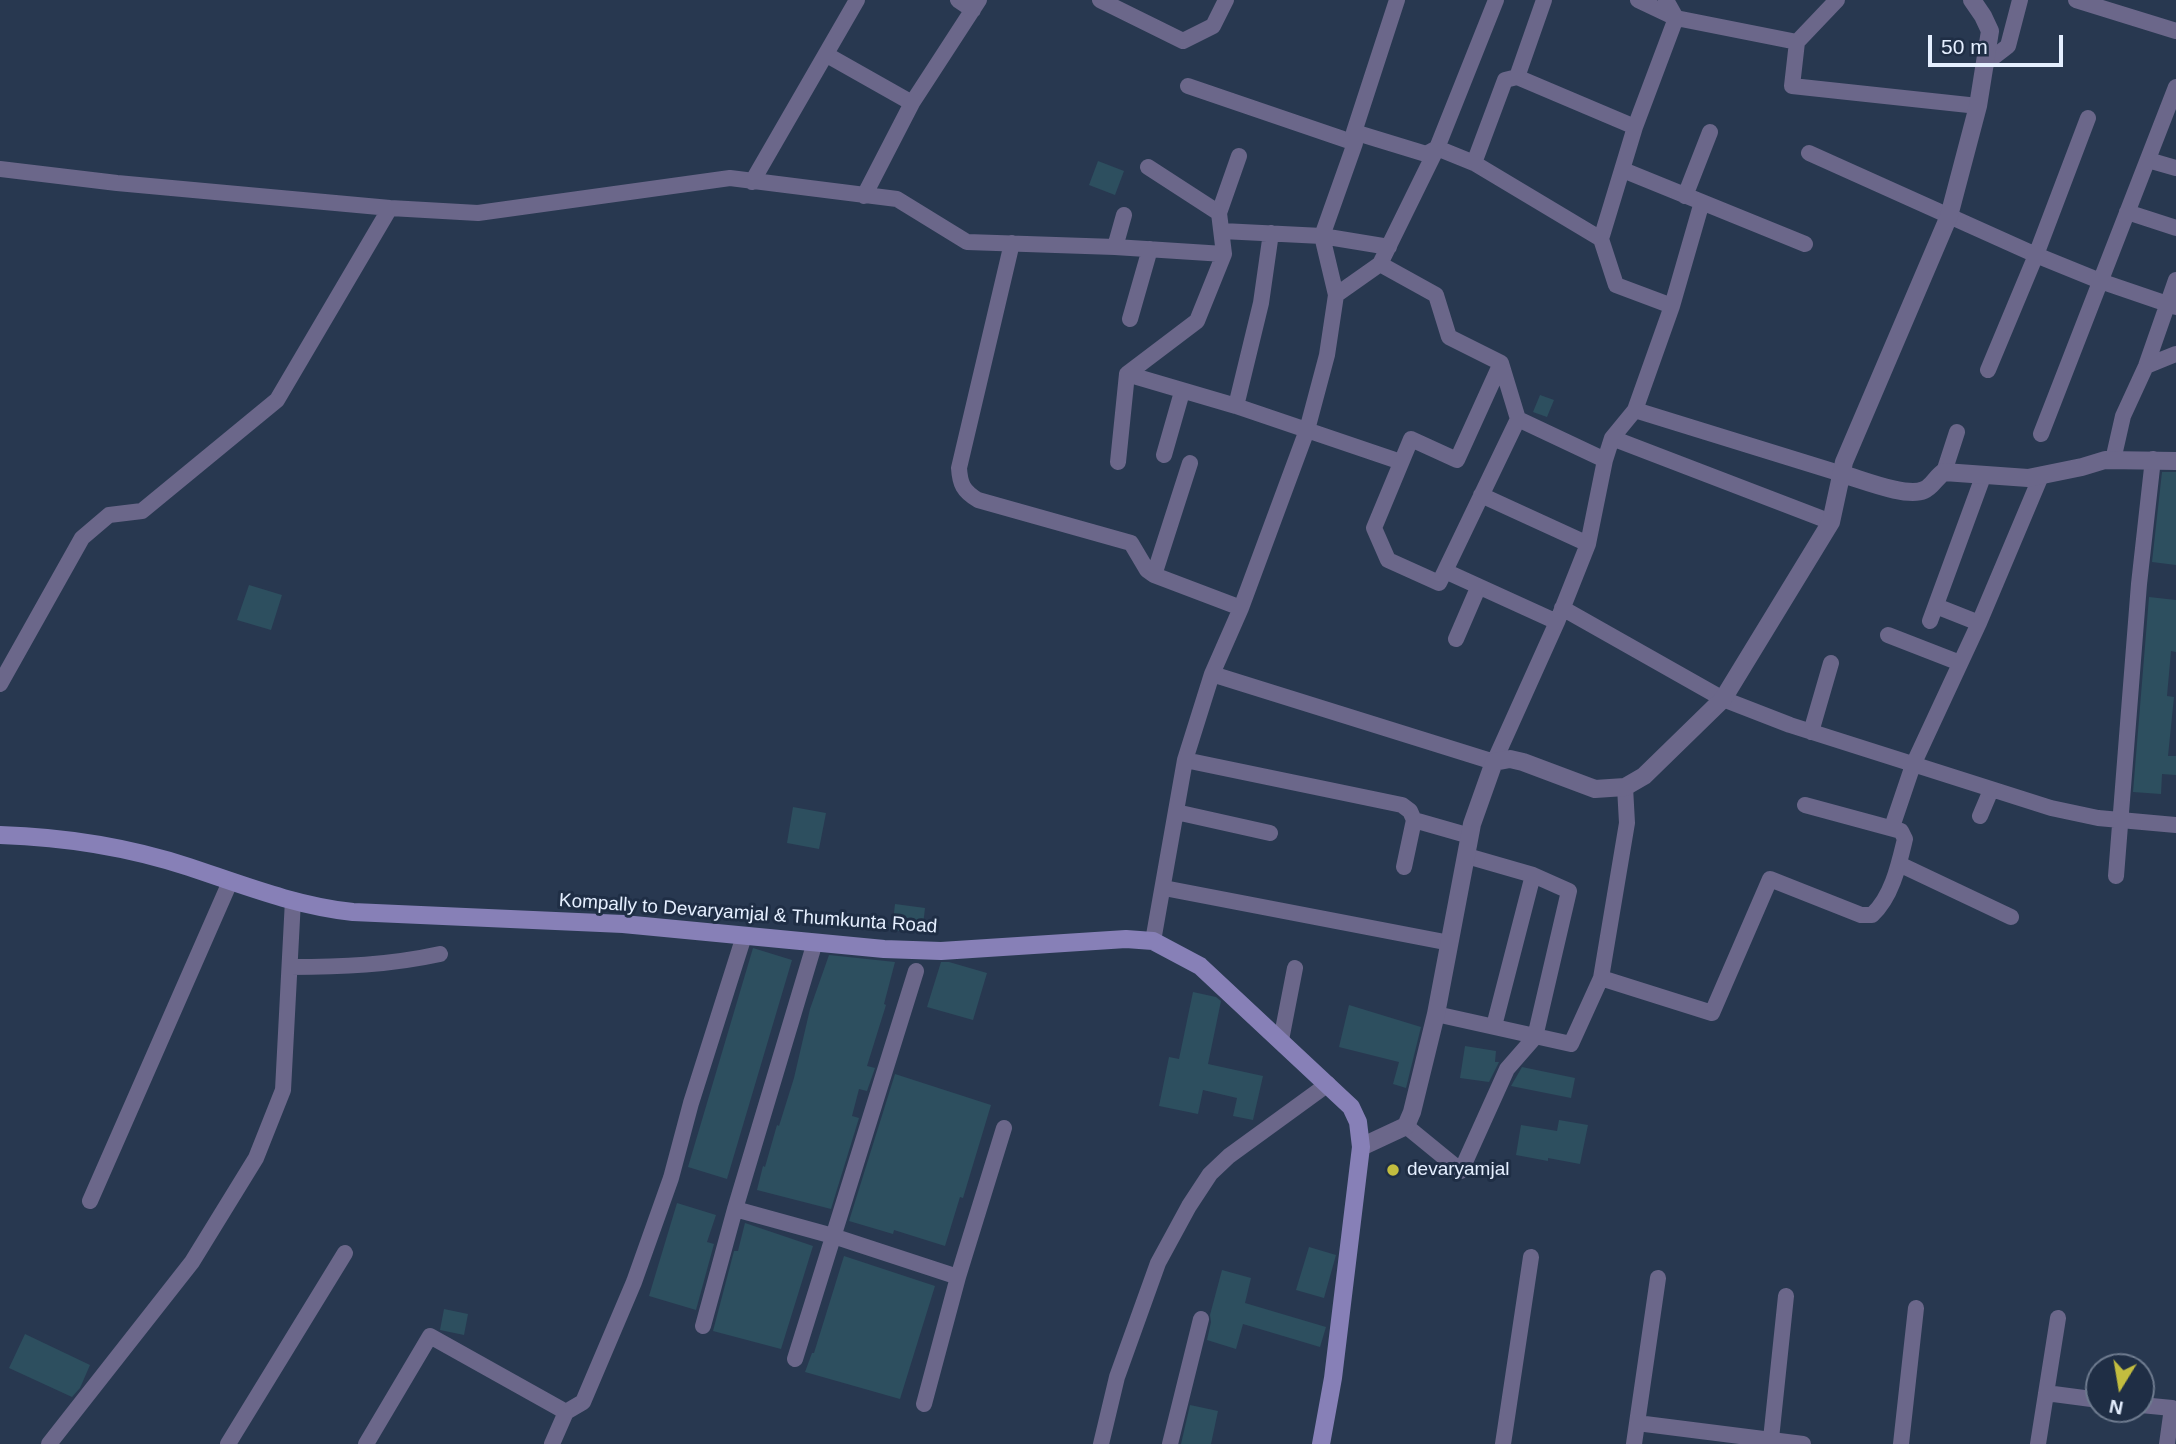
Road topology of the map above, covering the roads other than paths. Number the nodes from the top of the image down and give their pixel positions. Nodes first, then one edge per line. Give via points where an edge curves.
1 (857, 0) edge
2 (958, 0) edge
3 (1100, 0) edge
4 (1226, 0) edge
5 (1396, 0) edge
6 (1496, 0) edge
7 (1638, 0) edge
8 (1665, 0) edge
9 (1837, 0) edge
10 (1972, 0) edge
11 (2020, 0) edge
12 (2076, 0) edge
13 (1542, 1) edge
14 (2093, 3) edge
15 (976, 5) edge
16 (1676, 18) junction
17 (2176, 32) edge
18 (1797, 42) junction
19 (827, 55) junction
20 (1986, 63) junction
21 (1517, 77) junction
22 (1188, 86) dead end
23 (2174, 96) edge
24 (912, 103) junction
25 (1978, 106) junction
26 (2088, 118) dead end
27 (1635, 127) junction
28 (1710, 132) dead end
29 (1355, 137) junction
30 (1437, 148) junction
31 (1809, 153) dead end
32 (1239, 156) dead end
33 (2148, 160) junction
34 (1474, 163) junction
35 (1148, 167) dead end
36 (2176, 168) edge
37 (0, 169) edge
38 (1623, 170) junction
39 (752, 182) junction
40 (864, 196) junction
41 (1685, 196) junction
42 (1702, 202) junction
43 (390, 208) junction
44 (2127, 212) junction
45 (1219, 213) junction
46 (1124, 215) dead end
47 (1949, 216) junction
48 (2176, 228) edge
49 (1222, 231) junction
50 (1271, 233) junction
51 (1322, 236) junction
52 (1601, 239) junction
53 (1012, 243) junction
54 (1805, 244) dead end
55 (1115, 247) junction
56 (1389, 247) junction
57 (1150, 249) junction
58 (1224, 254) junction
59 (2036, 256) junction
60 (1380, 264) junction
61 (2176, 280) edge
62 (2100, 281) junction
63 (1336, 295) junction
64 (1672, 306) junction
65 (2172, 306) edge
66 (1130, 318) dead end
67 (2176, 354) edge
68 (1501, 363) junction
69 (2146, 366) junction
70 (1988, 370) dead end
71 (1128, 374) junction
72 (1182, 392) junction
73 (1236, 406) junction
74 (1634, 410) junction
75 (1518, 419) junction
76 (1307, 430) junction
77 (1957, 432) dead end
78 (2041, 434) dead end
79 (1612, 438) junction
80 (1164, 455) dead end
81 (1605, 460) junction
82 (2113, 460) junction
83 (2153, 460) junction
84 (2176, 461) edge
85 (1118, 462) dead end
86 (1401, 462) junction
87 (1190, 463) dead end
88 (1944, 472) junction
89 (1842, 474) junction
90 (1984, 474) junction
91 (2041, 476) junction
92 (1481, 495) junction
93 (1831, 522) junction
94 (1588, 544) junction
95 (1445, 571) junction
96 (1154, 575) junction
97 (1478, 588) junction
98 (1241, 608) junction
99 (1560, 615) junction
100 (1979, 623) junction
101 (1888, 635) dead end
102 (1456, 639) dead end
103 (1831, 663) dead end
104 (1960, 663) junction
105 (1212, 674) junction
106 (0, 684) edge
107 (1723, 699) junction
108 (1811, 732) junction
109 (1185, 760) junction
110 (1494, 762) junction
111 (1913, 765) junction
112 (1625, 787) junction
113 (1990, 790) junction
114 (1805, 804) dead end
115 (1177, 812) junction
116 (1980, 816) dead end
117 (1414, 820) junction
118 (2121, 820) junction
119 (2176, 825) edge
120 (1892, 827) junction
121 (1270, 833) dead end
122 (0, 835) edge
123 (1470, 836) junction
124 (1466, 856) junction
125 (1899, 864) junction
126 (1404, 867) dead end
127 (1533, 875) junction
128 (2116, 876) dead end
129 (230, 882) junction
130 (1164, 888) junction
131 (293, 900) junction
132 (2011, 917) dead end
133 (744, 936) junction
134 (1153, 940) junction
135 (815, 942) junction
136 (1450, 943) junction
137 (440, 954) dead end
138 (290, 967) junction
139 (1295, 968) dead end
140 (916, 971) dead end
141 (1601, 978) junction
142 (1436, 1014) junction
143 (1494, 1026) junction
144 (1535, 1037) junction
145 (1281, 1040) junction
146 (1328, 1084) junction
147 (1406, 1126) junction
148 (1004, 1128) dead end
149 (1362, 1147) junction
150 (90, 1202) dead end
151 (735, 1209) junction
152 (833, 1236) junction
153 (345, 1253) dead end
154 (1531, 1257) dead end
155 (958, 1277) junction
156 (1658, 1279) dead end
157 (1786, 1296) dead end
158 (1916, 1308) dead end
159 (2058, 1318) dead end
160 (1200, 1319) dead end
161 (703, 1326) dead end
162 (795, 1360) dead end
163 (2046, 1393) junction
164 (2085, 1398) edge
165 (923, 1404) dead end
166 (2155, 1406) edge
167 (566, 1412) junction
168 (1637, 1423) junction
169 (1771, 1439) junction
170 (554, 1441) edge
171 (48, 1444) edge
172 (228, 1444) edge
173 (366, 1444) edge
174 (572, 1444) edge
175 (1101, 1444) edge
176 (1170, 1444) edge
177 (1321, 1444) edge
178 (1503, 1444) edge
179 (1634, 1444) edge
180 (1803, 1444) edge
181 (1901, 1444) edge
182 (2038, 1444) edge
183 (2167, 1444) edge

1 - 19 street
2 - 15 street
3 - 4 street via 1183,41 1213,26
5 - 29 street
6 - 30 street
7 - 16 street
8 - 16 street
9 - 18 street
10 - 20 street via 1990,31
11 - 20 street via 2008,46
12 - 14 street
13 - 21 street
14 - 17 street
15 - 24 street
16 - 18 street
16 - 27 street
18 - 25 street via 1792,86
19 - 24 street
19 - 39 street
20 - 25 street
21 - 27 street
21 - 34 street via 1505,80
22 - 29 street
23 - 33 street
24 - 40 street
25 - 47 street
26 - 59 street
27 - 38 street
28 - 41 street
29 - 30 street via 1426,154
29 - 51 street
30 - 34 street
30 - 56 street
31 - 47 street
32 - 45 street
33 - 36 street
33 - 44 street
34 - 52 street
35 - 45 street
37 - 43 street
38 - 41 street
38 - 52 street
39 - 40 street
39 - 43 street via 730,178 478,213
40 - 53 street via 897,199 967,242
41 - 42 street
42 - 54 street
42 - 64 street
43 - 106 street via 278,400 142,511 109,515 82,538
44 - 48 street
44 - 62 street
45 - 49 street
46 - 55 street
47 - 59 street
47 - 89 street
49 - 50 street
49 - 58 street
50 - 51 street
50 - 73 street via 1261,303
51 - 56 street
51 - 63 street
52 - 64 street via 1616,285
53 - 55 street
53 - 96 street via 958,468 960,482 966,493 978,500 1130,543
55 - 57 street
56 - 60 street
57 - 58 street
57 - 66 street
58 - 71 street via 1197,321
59 - 62 street
59 - 70 street
60 - 63 street
60 - 68 street via 1436,295 1449,337
61 - 65 street
62 - 65 street
62 - 78 street
63 - 76 street via 1327,355
64 - 74 street
65 - 69 street
67 - 69 street
68 - 75 street
68 - 86 street via 1457,460 1411,439
69 - 82 street via 2123,416
71 - 72 street
71 - 85 street
72 - 73 street
72 - 80 street
73 - 76 street
74 - 79 street
74 - 89 street
75 - 81 street
75 - 92 street
76 - 86 street
76 - 98 street
77 - 88 street
79 - 81 street
79 - 93 street
81 - 94 street
82 - 83 street
82 - 91 street
83 - 84 street
83 - 118 street
86 - 95 street via 1374,528 1388,561 1439,583
87 - 96 street
88 - 89 street via 1921,492
88 - 90 street
89 - 93 street
90 - 91 street
90 - 100 street via 1933,613
91 - 100 street
92 - 94 street
92 - 95 street
93 - 107 street
94 - 99 street
95 - 97 street
96 - 98 street
97 - 99 street
97 - 102 street
98 - 105 street
99 - 107 street
99 - 110 street
100 - 104 street
101 - 104 street
103 - 108 street
104 - 111 street
105 - 109 street
105 - 110 street
107 - 108 street
107 - 112 street via 1644,776
108 - 111 street
109 - 115 street
109 - 117 street via 1402,805
110 - 112 street via 1523,762 1595,789
110 - 123 street
111 - 113 street
111 - 120 street
112 - 141 street via 1627,823
113 - 116 street
113 - 118 street via 2051,808
114 - 120 street
115 - 121 street
115 - 130 street
117 - 123 street
117 - 126 street
118 - 119 street
118 - 128 street
120 - 125 street via 1905,839
122 - 129 main road, Kompally to Devaryamjal & Thumkunta Road via 116,848
123 - 124 street
124 - 127 street
124 - 136 street
125 - 132 street
125 - 141 street via 1872,915 1861,915 1770,879 1712,1013
127 - 143 street
127 - 144 street via 1569,891
129 - 131 main road, Kompally to Devaryamjal & Thumkunta Road
129 - 150 street
130 - 134 street
130 - 136 street
131 - 133 main road, Kompally to Devaryamjal & Thumkunta Road via 353,912 623,924
131 - 138 street
133 - 135 main road, Kompally to Devaryamjal & Thumkunta Road
133 - 167 street via 671,1178 634,1282 583,1402
134 - 135 main road, Kompally to Devaryamjal & Thumkunta Road via 941,951
134 - 145 main road, Kompally to Devaryamjal & Thumkunta Road via 1200,966
135 - 151 street
136 - 142 street
137 - 138 street via 359,967
138 - 171 street via 283,1090 256,1158 192,1262
139 - 145 street
140 - 152 street
141 - 144 street via 1571,1044
142 - 143 street
142 - 147 street
143 - 144 street
144 - 147 street via 1507,1069 1461,1171
145 - 146 main road, Kompally to Devaryamjal & Thumkunta Road
146 - 149 main road, Kompally to Devaryamjal & Thumkunta Road via 1350,1107
146 - 175 street via 1229,1156 1210,1174 1189,1206 1158,1263 1117,1377
147 - 149 street
148 - 155 street
149 - 177 main road, Kompally to Devaryamjal & Thumkunta Road
151 - 152 street
151 - 161 street
152 - 155 street
152 - 162 street
153 - 172 street
154 - 178 street
155 - 165 street
156 - 168 street
157 - 169 street
158 - 181 street
159 - 163 street
160 - 176 street
163 - 164 street
163 - 182 street
166 - 183 street via 2172,1408
167 - 170 street
167 - 173 street via 430,1336
168 - 169 street
168 - 179 street
169 - 180 street
170 - 174 street

